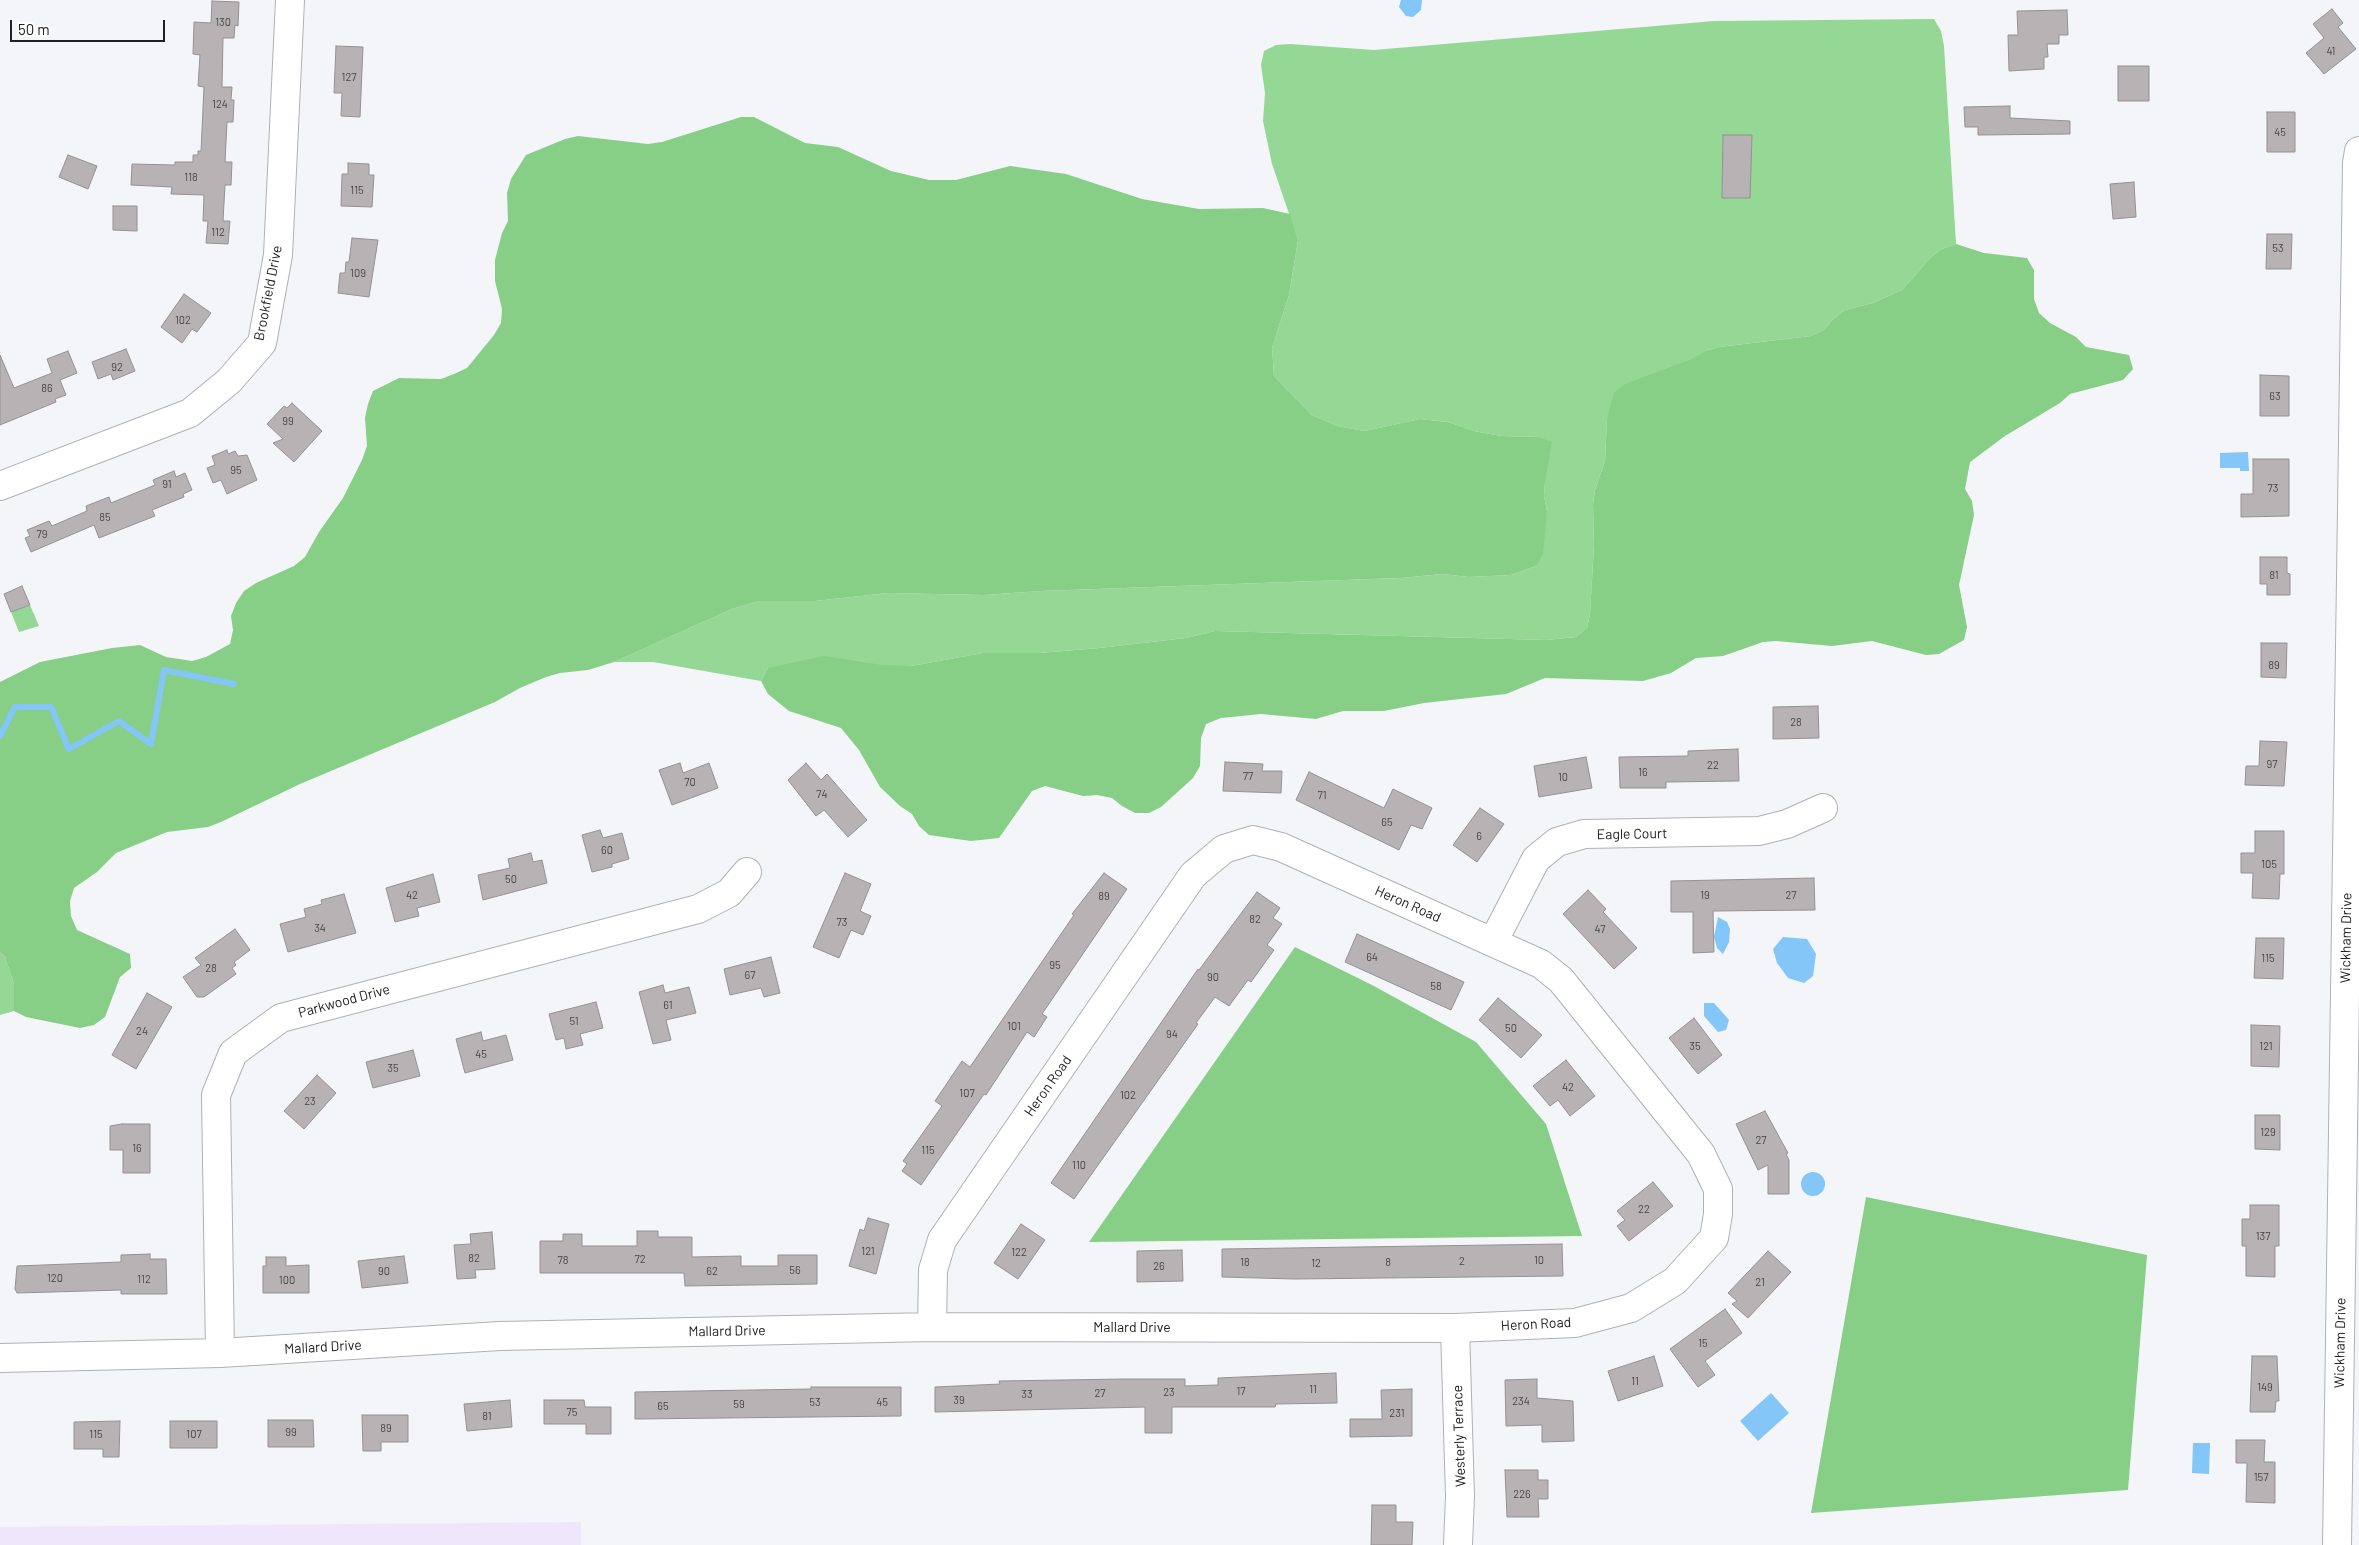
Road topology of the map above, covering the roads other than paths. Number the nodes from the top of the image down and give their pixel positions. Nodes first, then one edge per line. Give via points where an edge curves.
1 (290, 0) edge
2 (2359, 151) edge
3 (0, 486) edge
4 (2355, 544) edge
5 (1823, 808) dead end
6 (747, 872) dead end
7 (1493, 942) junction
8 (932, 1327) junction
9 (1456, 1328) junction
10 (220, 1353) junction
11 (0, 1358) edge
12 (2349, 1404) edge
13 (1458, 1545) edge
14 (2337, 1545) edge

1 - 3 street, Brookfield Drive via 278,255 262,343 229,381 190,412
2 - 4 street, Wickham Drive
4 - 12 street, Wickham Drive
5 - 7 street, Eagle Court via 1787,824 1759,831 1584,834 1557,842 1536,859
6 - 10 street, Parkwood Drive via 729,893 698,908 280,1018 233,1053 216,1095
7 - 8 street, Heron Road via 1281,847 1253,840 1224,849 1194,875 942,1240 933,1270
7 - 9 street, Heron Road via 1541,964 1561,980 1702,1154 1718,1189 1718,1214 1714,1238 1675,1281 1631,1308 1575,1323
8 - 9 street, Mallard Drive
8 - 10 street, Mallard Drive via 500,1336
9 - 13 street, Westerly Terrace
10 - 11 street, Mallard Drive
12 - 14 street, Wickham Drive

